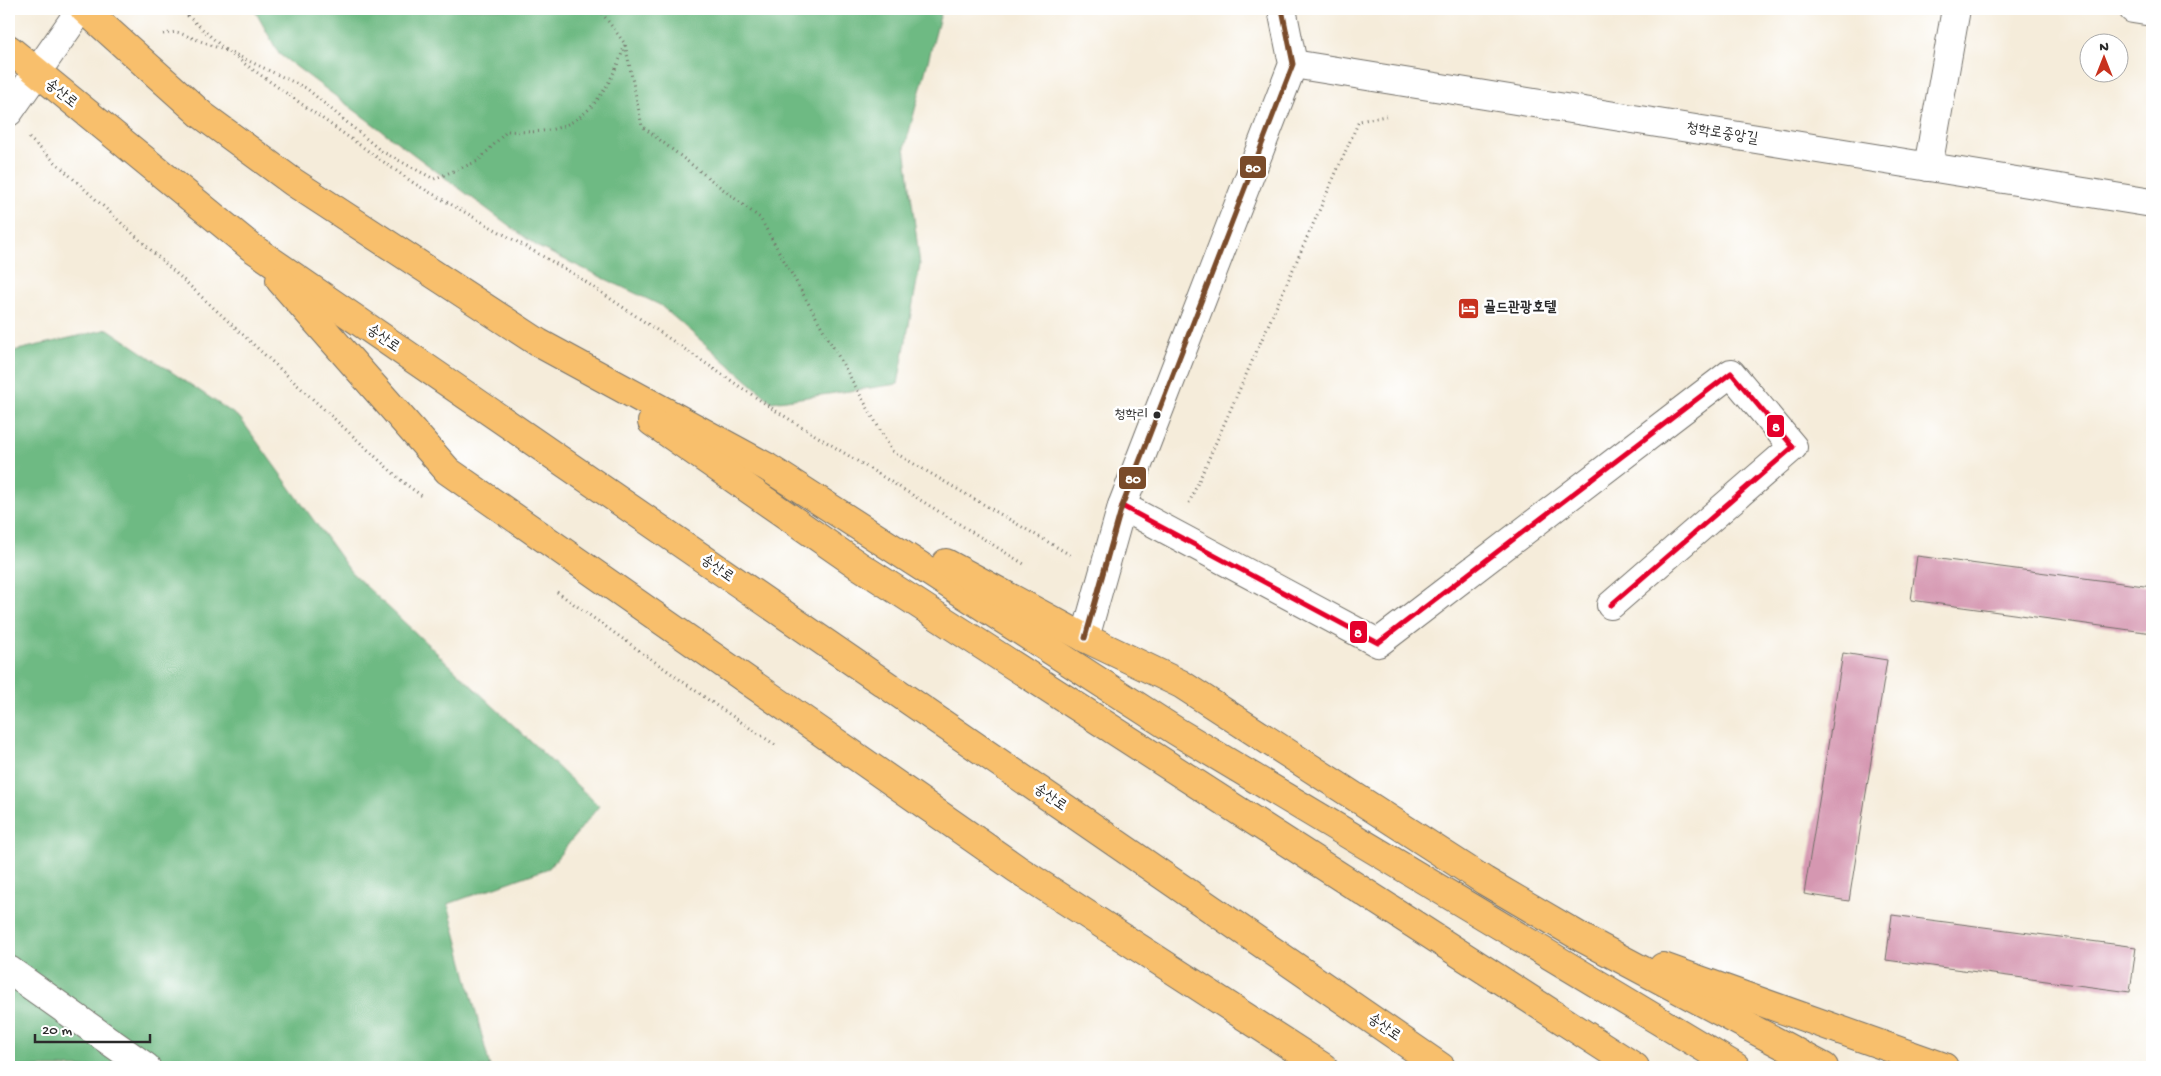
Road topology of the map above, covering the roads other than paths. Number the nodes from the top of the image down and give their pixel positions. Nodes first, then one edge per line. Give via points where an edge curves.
1 (82, 9) edge
2 (1282, 9) edge
3 (1956, 9) edge
4 (2133, 9) edge
5 (2152, 12) edge
6 (9, 49) edge
7 (1292, 64) junction
8 (35, 73) junction
9 (9, 112) edge
10 (1928, 167) junction
11 (2152, 203) edge
12 (250, 248) junction
13 (539, 343) junction
14 (767, 467) junction
15 (1122, 506) junction
16 (1611, 606) dead end
17 (1085, 638) junction
18 (1584, 939) junction
19 (9, 970) edge
20 (146, 1067) edge
21 (1323, 1067) edge
22 (1440, 1067) edge
23 (1635, 1067) edge
24 (1736, 1067) edge
25 (1824, 1067) edge
26 (1944, 1067) edge

1 - 8 street
1 - 13 main road via 202,115 293,182
2 - 7 street
3 - 10 street
4 - 5 street
6 - 8 main road, 송산로
7 - 10 street, 청학로중앙길
7 - 15 street
8 - 9 street
8 - 12 main road, 송산로
10 - 11 street, 청학로중앙길
12 - 21 main road via 448,471 1017,869
12 - 22 main road, 송산로
13 - 14 main road
13 - 23 main road via 858,565
14 - 17 main road
14 - 24 main road via 1176,731
15 - 16 street via 1378,643 1731,373 1793,447
15 - 17 street
17 - 18 main road via 1181,684 1485,881
18 - 25 main road
18 - 26 main road
19 - 20 street

